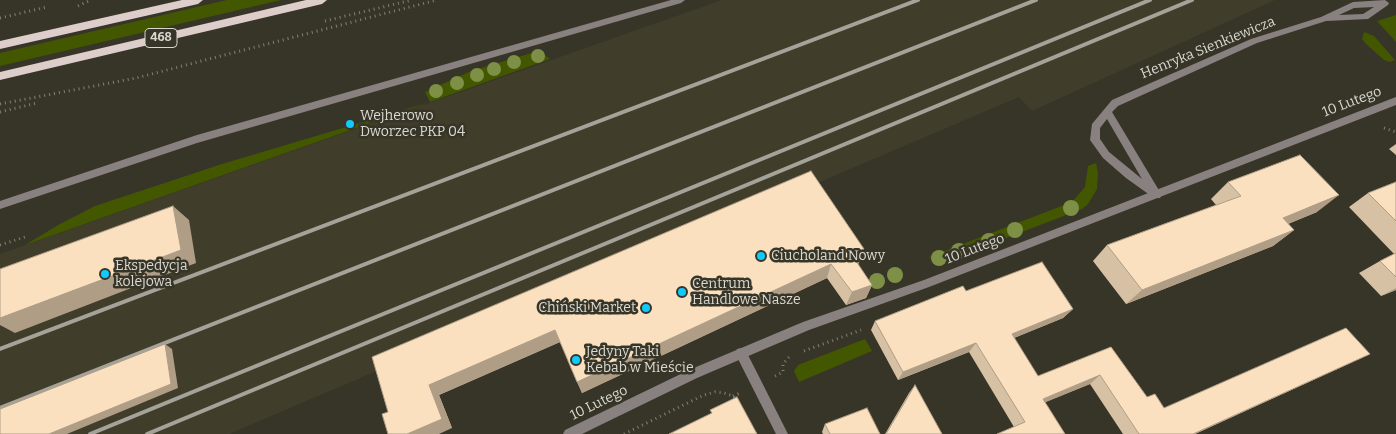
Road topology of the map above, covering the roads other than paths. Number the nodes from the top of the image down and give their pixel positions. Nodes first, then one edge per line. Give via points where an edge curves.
1 (198, 0) edge
2 (322, 0) edge
3 (681, 0) edge
4 (1388, 1) edge
5 (1324, 19) junction
6 (0, 45) edge
7 (0, 76) edge
8 (1396, 101) edge
9 (1108, 113) junction
10 (1157, 195) junction
11 (0, 205) edge
12 (741, 353) junction
13 (569, 434) edge
14 (782, 434) edge

1 - 6 main road, 468
2 - 7 main road, 468
3 - 11 street via 196,139
4 - 5 street, Henryka Sienkiewicza via 1353,5
4 - 5 street, Henryka Sienkiewicza via 1365,17
5 - 9 street, Henryka Sienkiewicza via 1254,41 1116,103
8 - 10 street, 10 Lutego
9 - 10 street
9 - 10 street, Henryka Sienkiewicza via 1095,128 1095,140 1129,175
10 - 12 street, 10 Lutego
12 - 13 street, 10 Lutego
12 - 14 street

